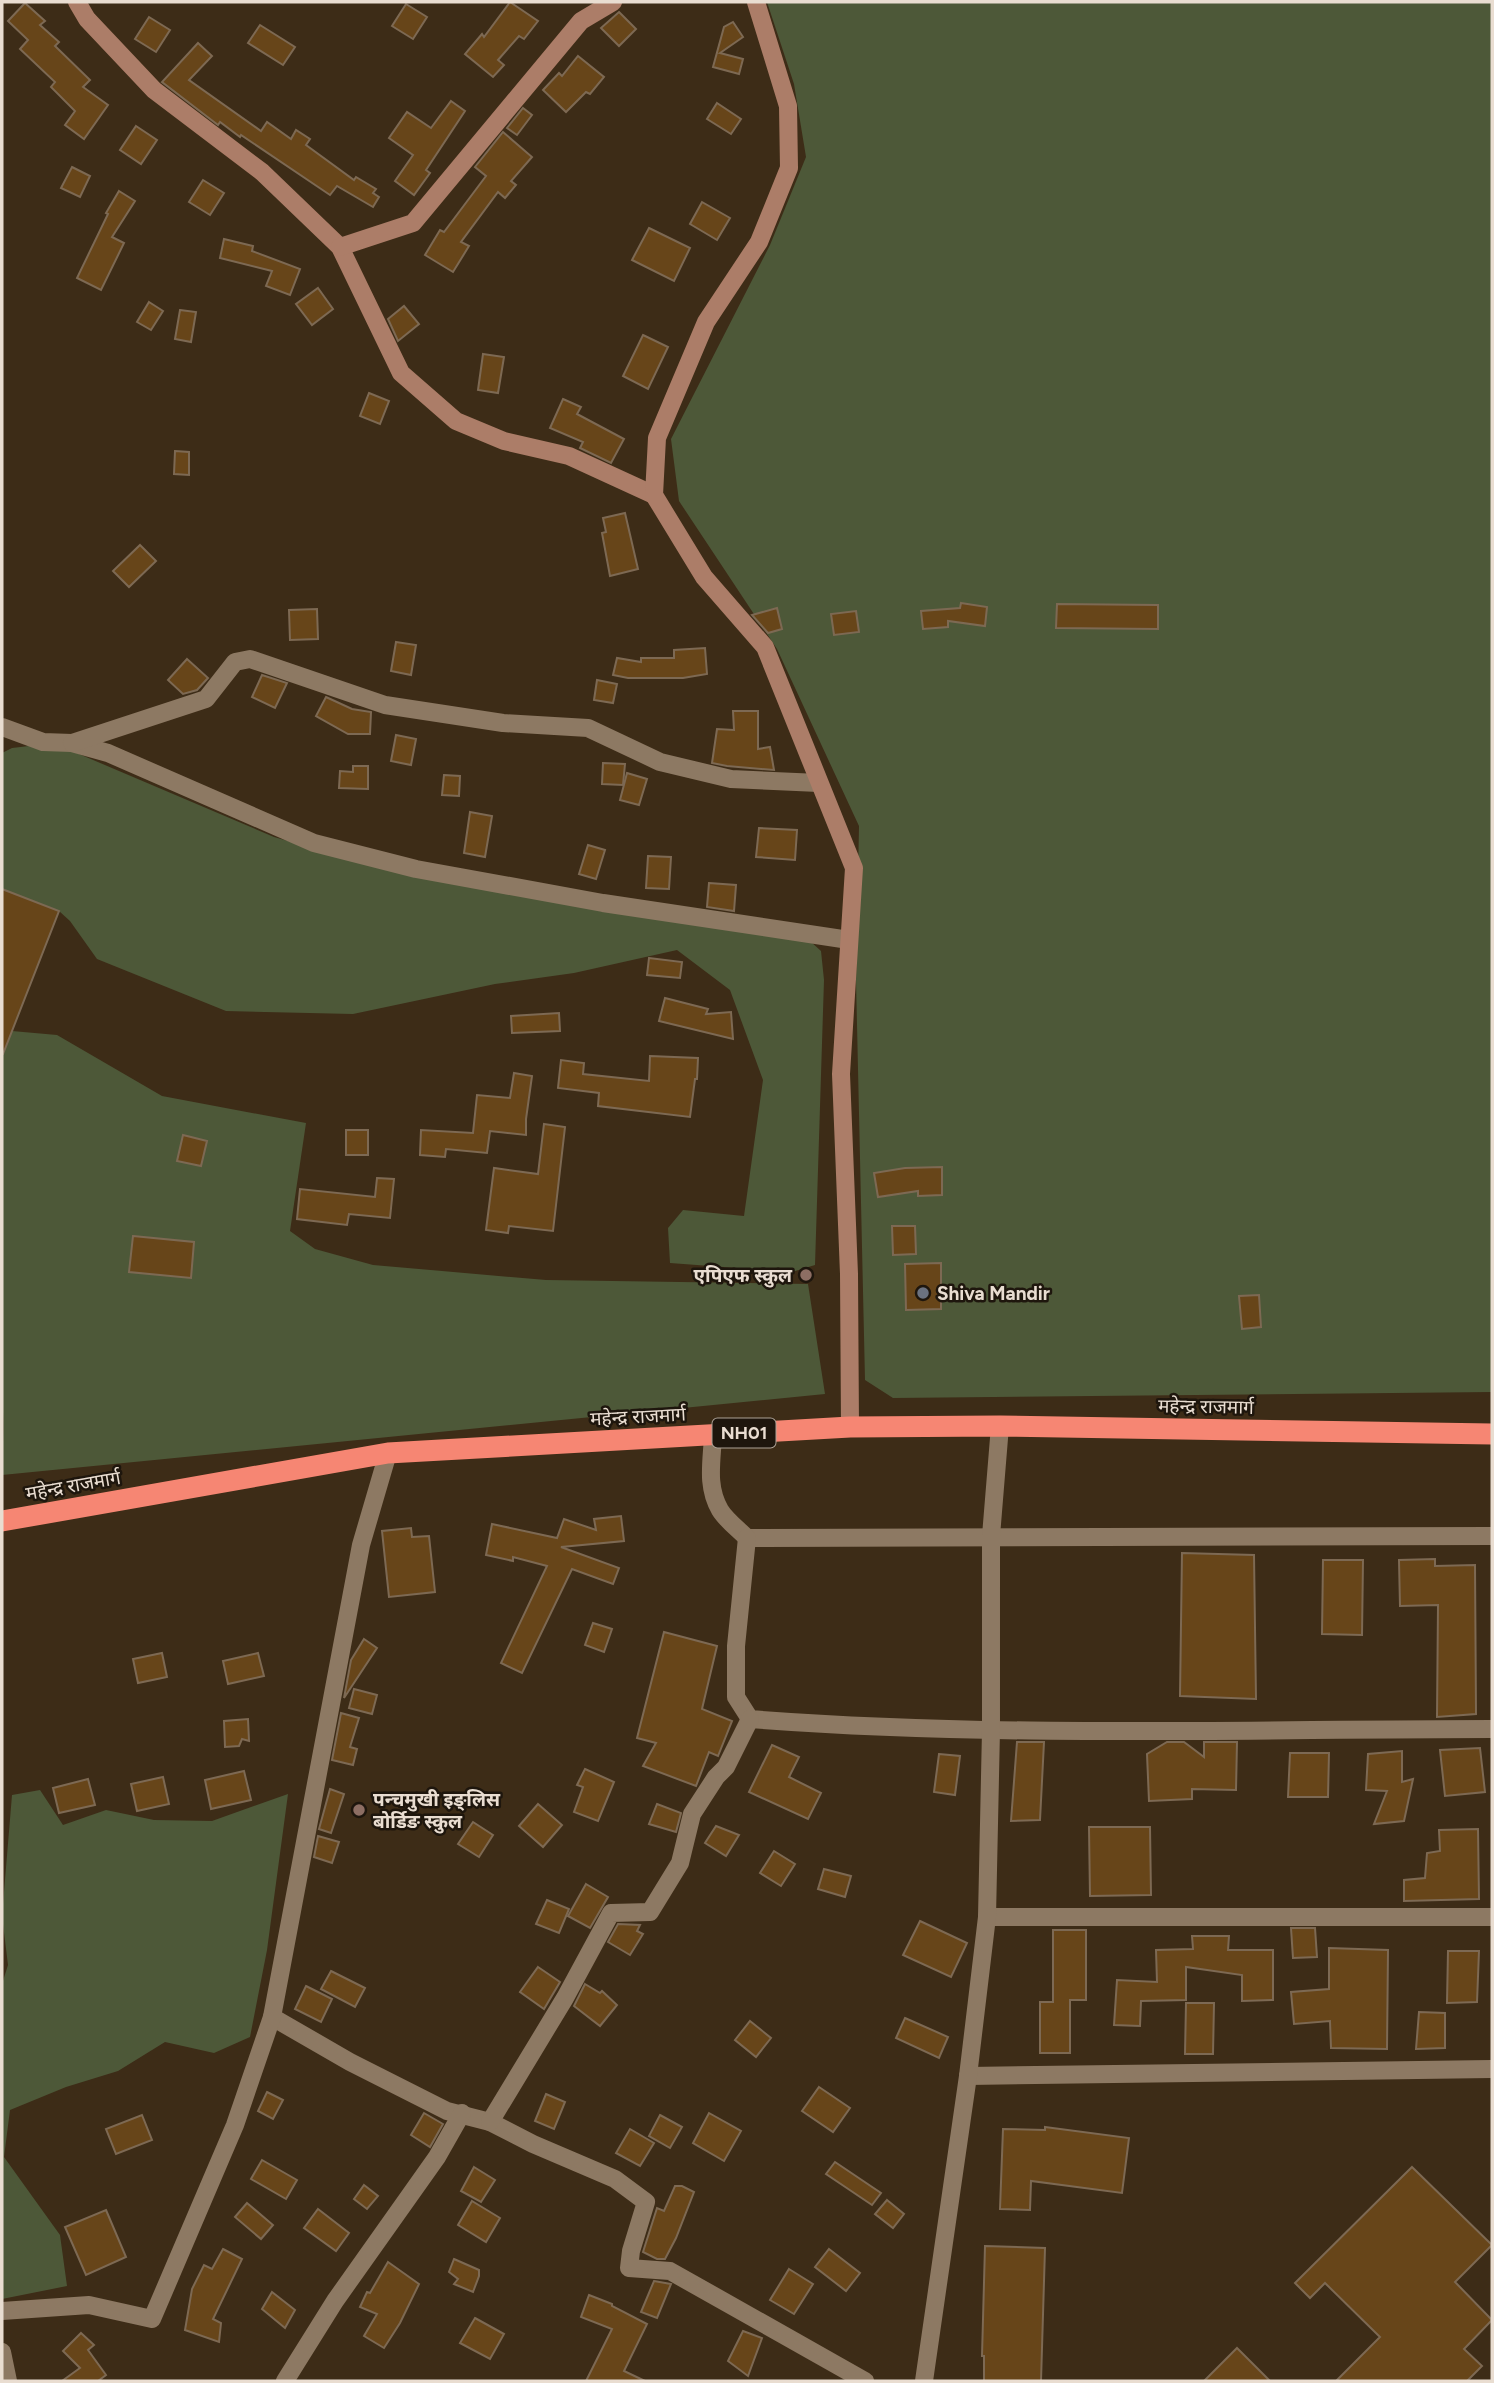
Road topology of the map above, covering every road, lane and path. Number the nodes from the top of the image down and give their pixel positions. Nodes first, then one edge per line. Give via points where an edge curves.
1 (77, 2) edge
2 (613, 2) edge
3 (756, 2) edge
4 (340, 247) junction
5 (654, 495) junction
6 (2, 727) edge
7 (72, 743) junction
8 (819, 783) junction
9 (849, 940) junction
10 (1000, 1426) junction
11 (850, 1427) junction
12 (1492, 1434) edge
13 (712, 1435) junction
14 (388, 1454) junction
15 (2, 1521) edge
16 (991, 1536) junction
17 (1492, 1536) edge
18 (747, 1538) junction
19 (750, 1719) junction
20 (1492, 1729) edge
21 (991, 1730) junction
22 (987, 1917) junction
23 (1492, 1917) edge
24 (272, 2017) junction
25 (1492, 2069) edge
26 (968, 2077) junction
27 (462, 2113) junction
28 (490, 2122) junction
29 (2, 2311) edge
30 (2, 2352) edge
31 (8, 2381) edge
32 (285, 2381) edge
33 (865, 2381) edge
34 (924, 2381) edge

1 - 4 street via 87,19 154,90 262,172
2 - 4 street via 581,21 414,223
3 - 5 street via 788,106 789,168 759,242 706,322 657,438
4 - 5 street via 401,373 456,421 504,441 569,456
5 - 8 street via 705,577 765,647
6 - 7 street via 43,742
7 - 8 street via 206,699 235,662 250,659 384,705 503,723 588,728 671,765 731,779
7 - 9 street via 108,753 314,843 416,869
8 - 9 street via 854,868
9 - 11 street via 841,1074
10 - 11 highway, महेन्द्र राजमार्ग / NH01
10 - 12 highway, महेन्द्र राजमार्ग / NH01
10 - 16 street
11 - 13 highway, महेन्द्र राजमार्ग / NH01
13 - 14 highway, महेन्द्र राजमार्ग / NH01
13 - 18 street via 712,1489 720,1511
14 - 15 highway, महेन्द्र राजमार्ग / NH01
14 - 24 street via 359,1558
16 - 17 street
16 - 18 street
16 - 21 street
18 - 19 street via 736,1646 736,1697
19 - 21 street
19 - 28 street via 726,1767 692,1814 680,1863 650,1912 611,1913
20 - 21 street
21 - 22 street
22 - 23 street
22 - 26 street
24 - 27 street via 350,2062 447,2111
24 - 29 street via 235,2124 152,2319 89,2305
25 - 26 street
26 - 34 street
27 - 28 street
27 - 32 street
28 - 33 street via 615,2179 646,2202 629,2268 670,2271
30 - 31 street

